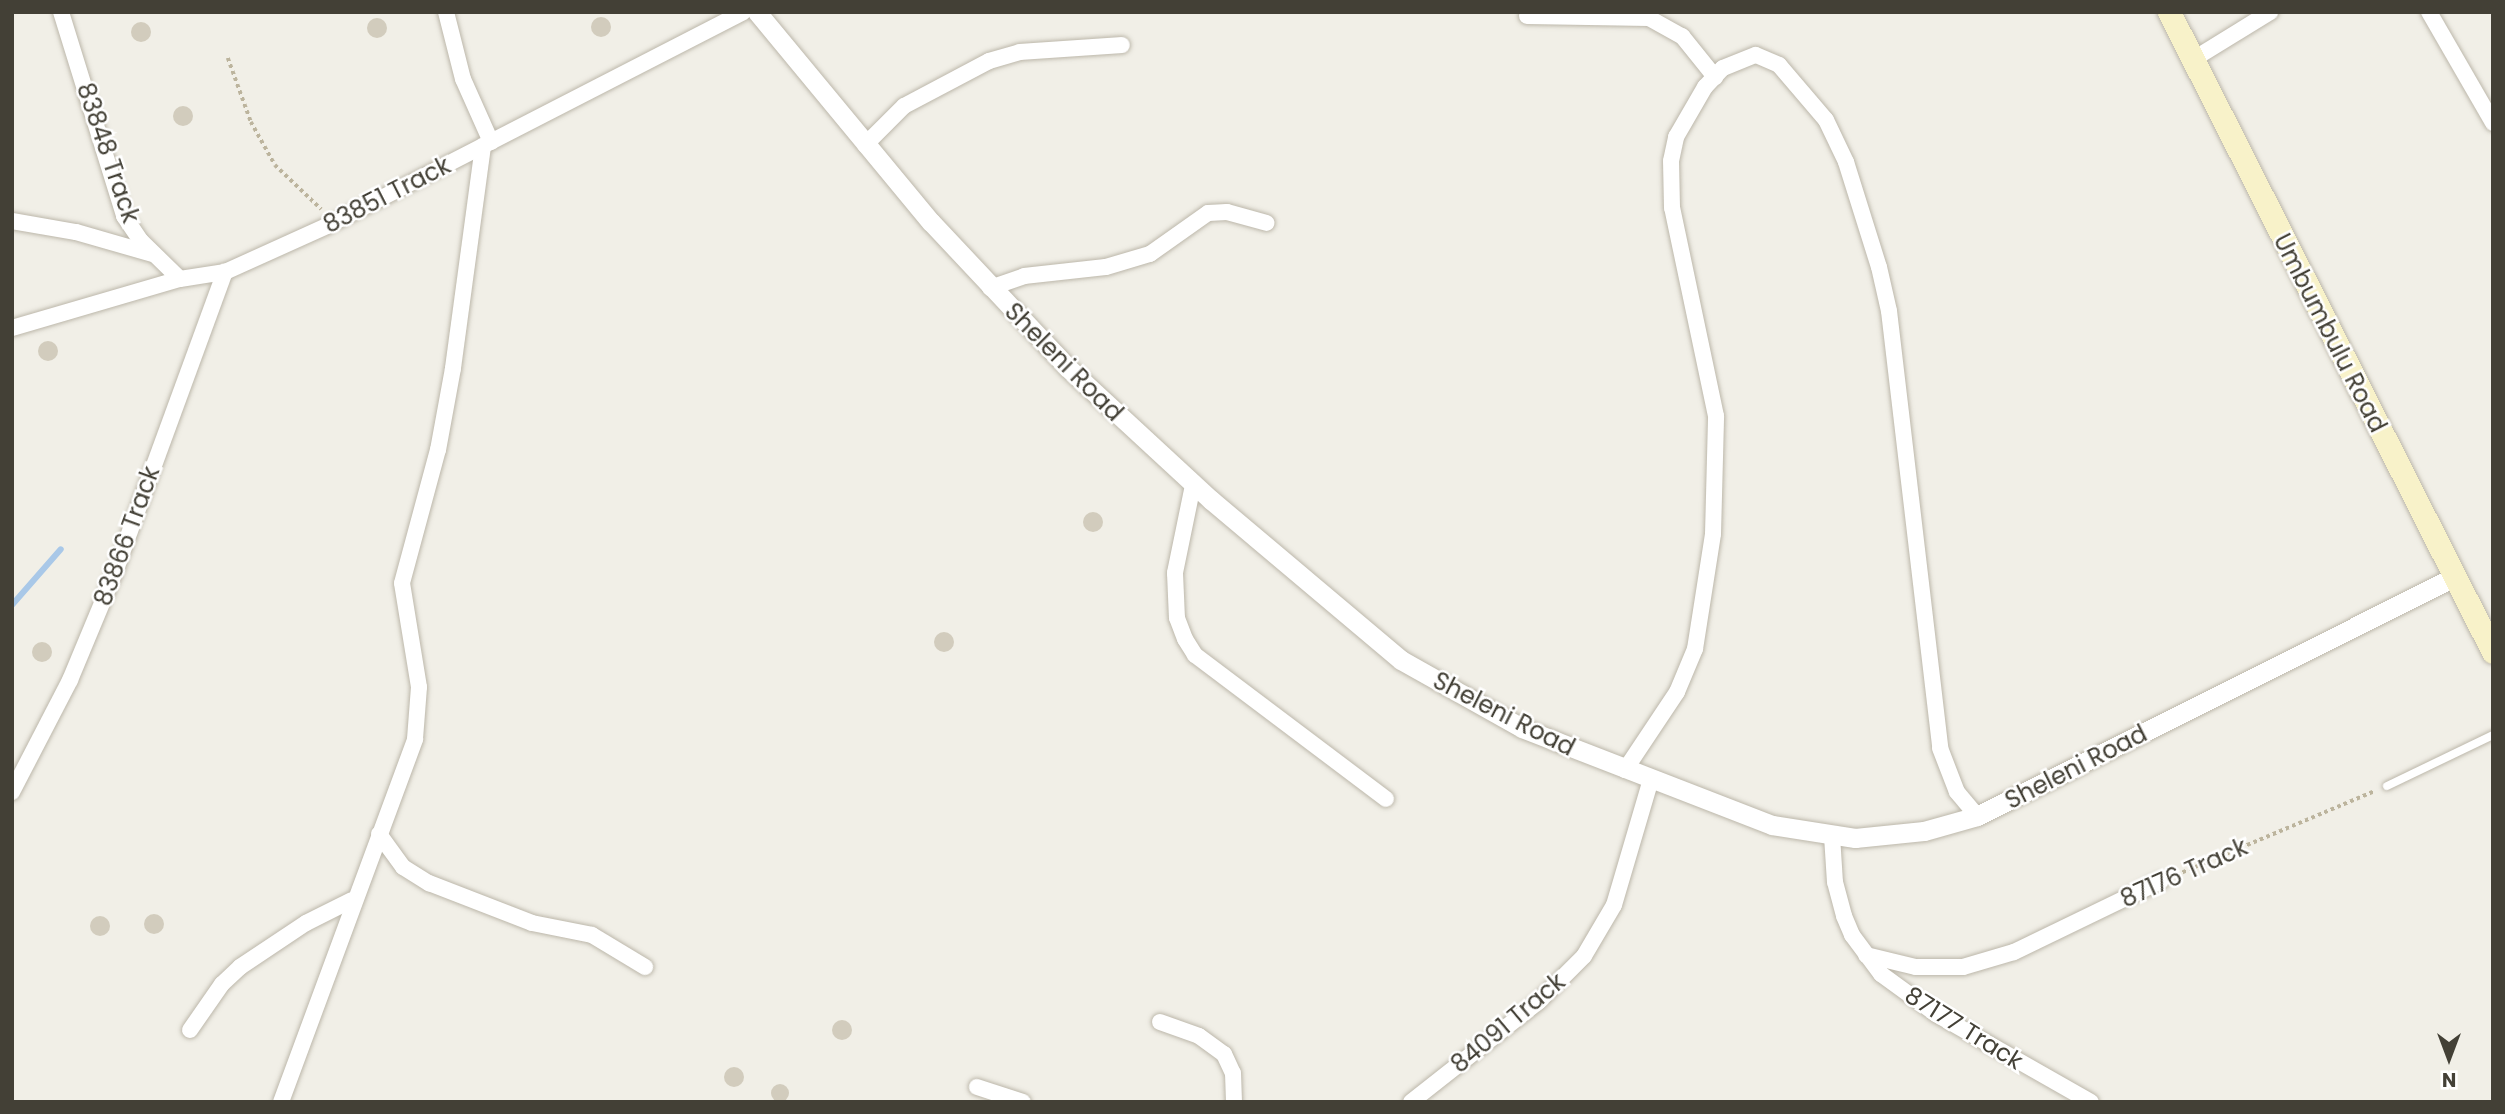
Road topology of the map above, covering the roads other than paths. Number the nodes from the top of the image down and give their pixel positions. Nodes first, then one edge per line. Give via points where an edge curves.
1 (61, 12) edge
2 (446, 12) edge
3 (743, 12) edge
4 (757, 12) edge
5 (2169, 12) edge
6 (2270, 12) edge
7 (2429, 12) edge
8 (1527, 16) dead end
9 (1122, 45) dead end
10 (2192, 60) junction
11 (1715, 77) junction
12 (2493, 123) edge
13 (487, 144) junction
14 (865, 145) junction
15 (12, 221) edge
16 (1267, 223) dead end
17 (155, 255) junction
18 (225, 272) junction
19 (180, 279) junction
20 (990, 288) junction
21 (12, 328) edge
22 (1193, 485) junction
23 (2454, 578) junction
24 (2493, 652) edge
25 (2493, 735) edge
26 (1625, 770) junction
27 (1651, 779) junction
28 (2387, 786) road end
29 (12, 792) edge
30 (1386, 799) dead end
31 (1977, 816) junction
32 (379, 834) junction
33 (1832, 836) junction
34 (2161, 881) road end
35 (352, 900) junction
36 (1866, 955) junction
37 (645, 967) dead end
38 (1160, 1022) dead end
39 (190, 1030) dead end
40 (977, 1087) dead end
41 (281, 1102) edge
42 (1023, 1102) edge
43 (1234, 1102) edge
44 (1411, 1102) edge
45 (2091, 1102) edge

1 - 17 street, 83848 Track via 124,216
2 - 13 street via 463,79
3 - 13 street, 83851 Track
4 - 14 street, Sheleni Road
5 - 10 main road, Umbumbulu Road
6 - 10 street
7 - 12 street
8 - 11 street via 1649,18 1682,36
9 - 14 street via 1020,52 989,61 904,106
10 - 23 main road, Umbumbulu Road
11 - 26 street via 1676,138 1670,182 1716,416 1718,467 1706,596 1695,649 1677,692
11 - 31 street via 1739,59 1756,55 1779,65 1826,120 1857,193 1889,311 1940,748 1956,792
13 - 18 street, 83851 Track via 336,222
13 - 32 street via 438,450 402,583 419,713 409,758
14 - 20 street, Sheleni Road
15 - 17 street via 76,232
16 - 20 street via 1227,212 1208,213 1150,254 1106,267 1024,276
17 - 19 street, 83848 Track
18 - 19 street, 83851 Track
18 - 29 street, 83866 Track via 110,584 70,680
19 - 21 street, 83851 Track
20 - 22 street, Sheleni Road via 1068,369
22 - 26 street, Sheleni Road via 1401,660 1483,709
22 - 30 street via 1175,573 1177,618 1185,639 1195,655
23 - 24 main road, Umbumbulu Road
23 - 31 street, Sheleni Road
25 - 28 lane
26 - 27 street, Sheleni Road
27 - 33 street, Sheleni Road via 1772,825
27 - 44 street, 84091 Track via 1614,905 1584,956 1538,1002
31 - 33 street, Sheleni Road via 1902,834
32 - 35 street
32 - 37 street via 403,867 429,883 532,923 601,938
33 - 36 street, 87177 Track via 1835,882 1852,935
34 - 36 street, 87176 Track via 2014,951 1963,967 1916,967
35 - 39 street via 306,923 240,967 222,984
35 - 41 street
36 - 45 street, 87177 Track via 1881,974 1936,1014
38 - 43 street via 1199,1036 1224,1054 1233,1073
40 - 42 street

